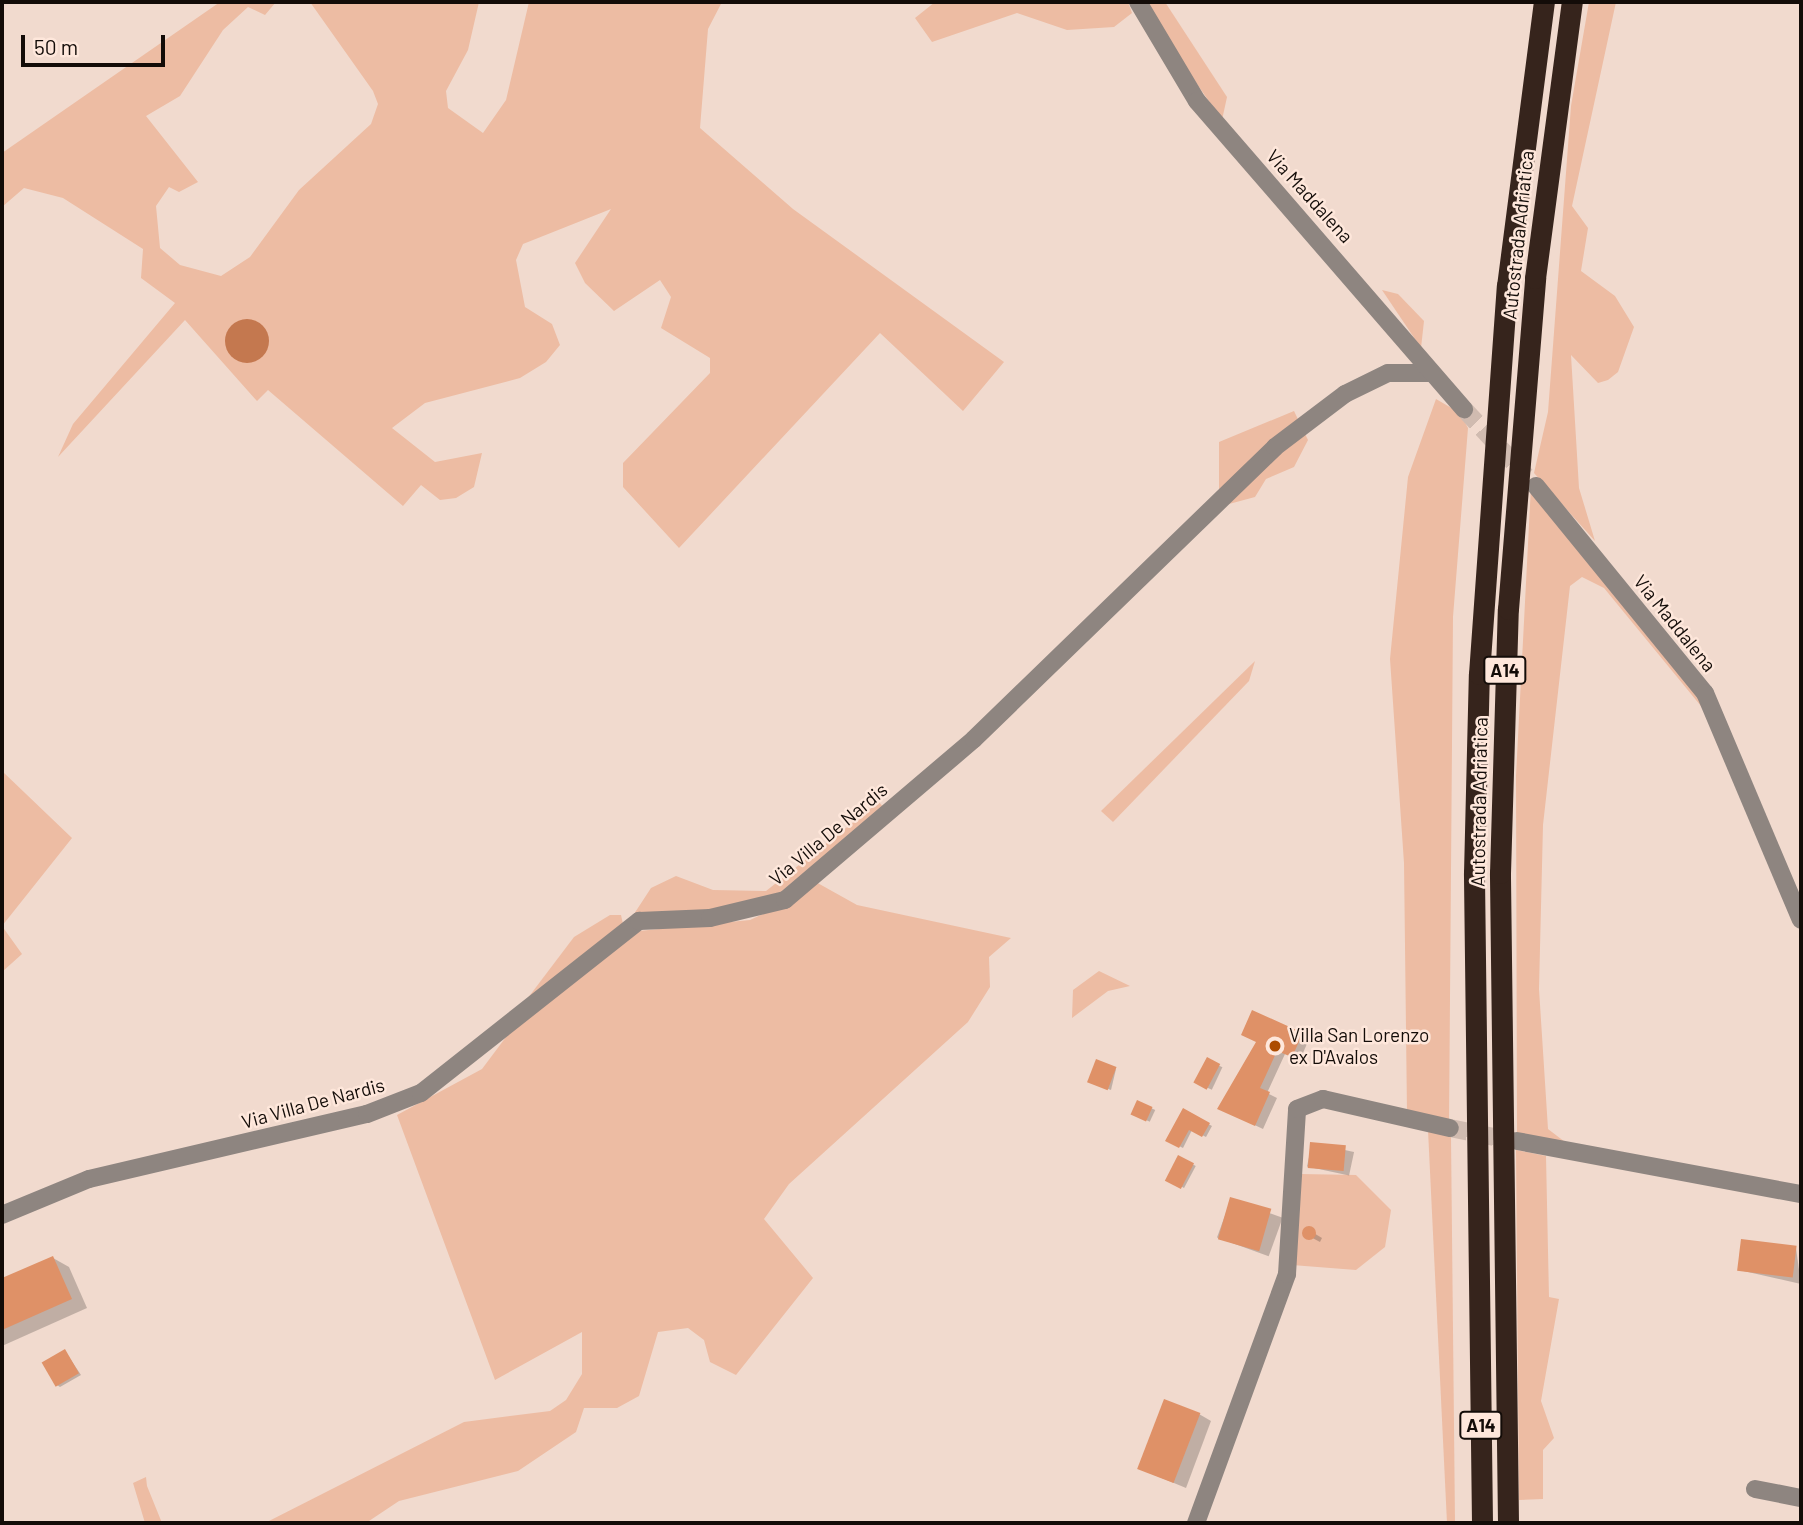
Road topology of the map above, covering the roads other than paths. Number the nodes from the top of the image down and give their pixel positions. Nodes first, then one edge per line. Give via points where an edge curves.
1 (1138, 2) edge
2 (1544, 2) edge
3 (1572, 2) edge
4 (1431, 373) junction
5 (1464, 409) tunnel mouth
6 (1536, 486) tunnel mouth
7 (1801, 920) edge
8 (1450, 1128) tunnel mouth
9 (1517, 1141) tunnel mouth
10 (1801, 1194) edge
11 (2, 1215) edge
12 (1755, 1489) dead end
13 (1801, 1497) edge
14 (1196, 1523) edge
15 (1482, 1523) edge
16 (1508, 1523) edge

1 - 4 street, Via Maddalena via 1197,101 1366,290
2 - 15 highway, Autostrada Adriatica / A14 via 1507,286 1478,686 1474,886
3 - 16 highway, Autostrada Adriatica / A14 via 1535,278 1508,609 1500,873
4 - 5 street, Via Maddalena
4 - 11 street, Via Villa De Nardis via 1388,373 1345,394 1275,447 974,739 785,900 709,918 639,921 421,1093 400,1102 89,1179
6 - 7 street, Via Maddalena via 1705,693
8 - 14 street via 1323,1099 1297,1109 1287,1274
9 - 10 street
12 - 13 street

